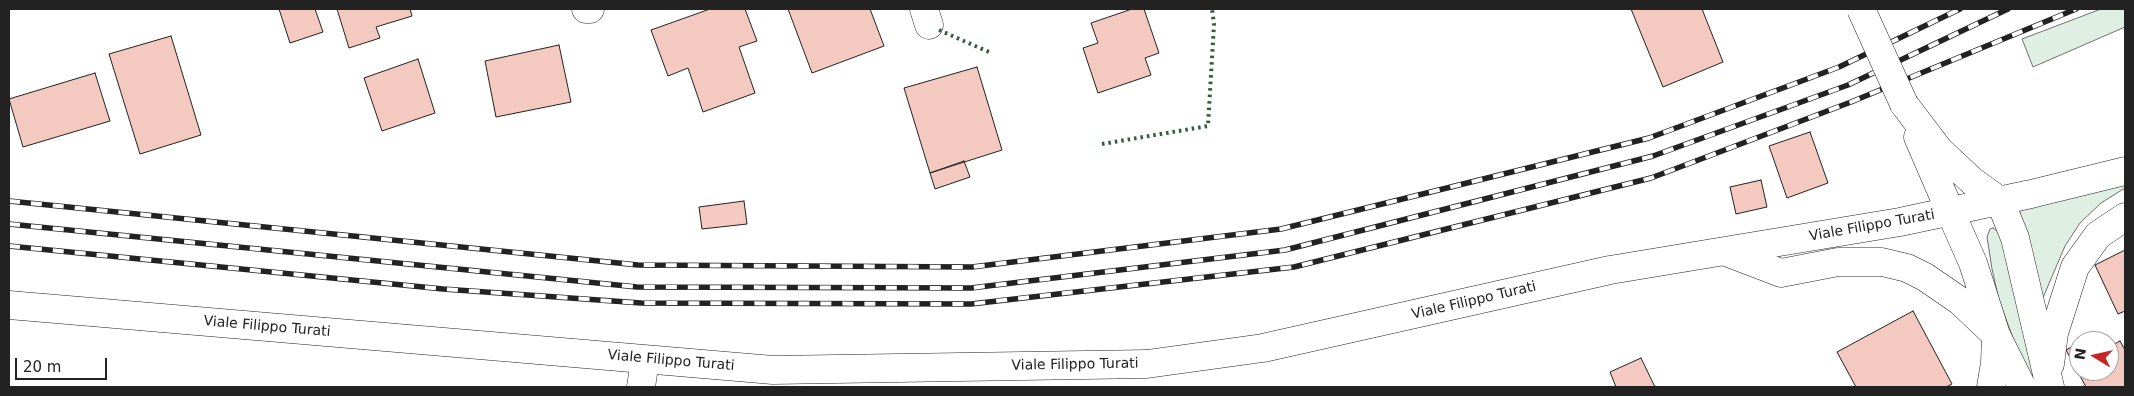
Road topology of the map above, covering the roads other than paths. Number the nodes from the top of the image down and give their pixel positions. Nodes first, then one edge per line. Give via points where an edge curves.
1 (586, 9) edge
2 (590, 9) edge
3 (1861, 9) edge
4 (1904, 104) junction
5 (2125, 171) edge
6 (2000, 201) junction
7 (1950, 211) junction
8 (2125, 216) edge
9 (1726, 252) junction
10 (9, 304) edge
11 (1996, 335) junction
12 (645, 360) junction
13 (2049, 384) edge
14 (641, 387) edge
15 (1991, 387) edge
16 (2022, 387) edge

1 - 2 main road
3 - 4 main road, bridge
4 - 6 main road via 1939,150 1972,181
4 - 7 main road
5 - 6 main road, Viale Filippo Turati
6 - 7 main road, Viale Filippo Turati
6 - 13 main road via 2015,238
7 - 9 main road, Viale Filippo Turati
7 - 11 main road via 1973,263
8 - 13 main road via 2098,235 2075,267 2054,333
9 - 11 main road via 1781,273 1838,262 1882,262 1907,268 1960,301
9 - 12 main road, Viale Filippo Turati via 1610,270 1263,348 1147,364 773,370
10 - 12 main road, Viale Filippo Turati
11 - 15 main road
11 - 16 main road
12 - 14 main road

